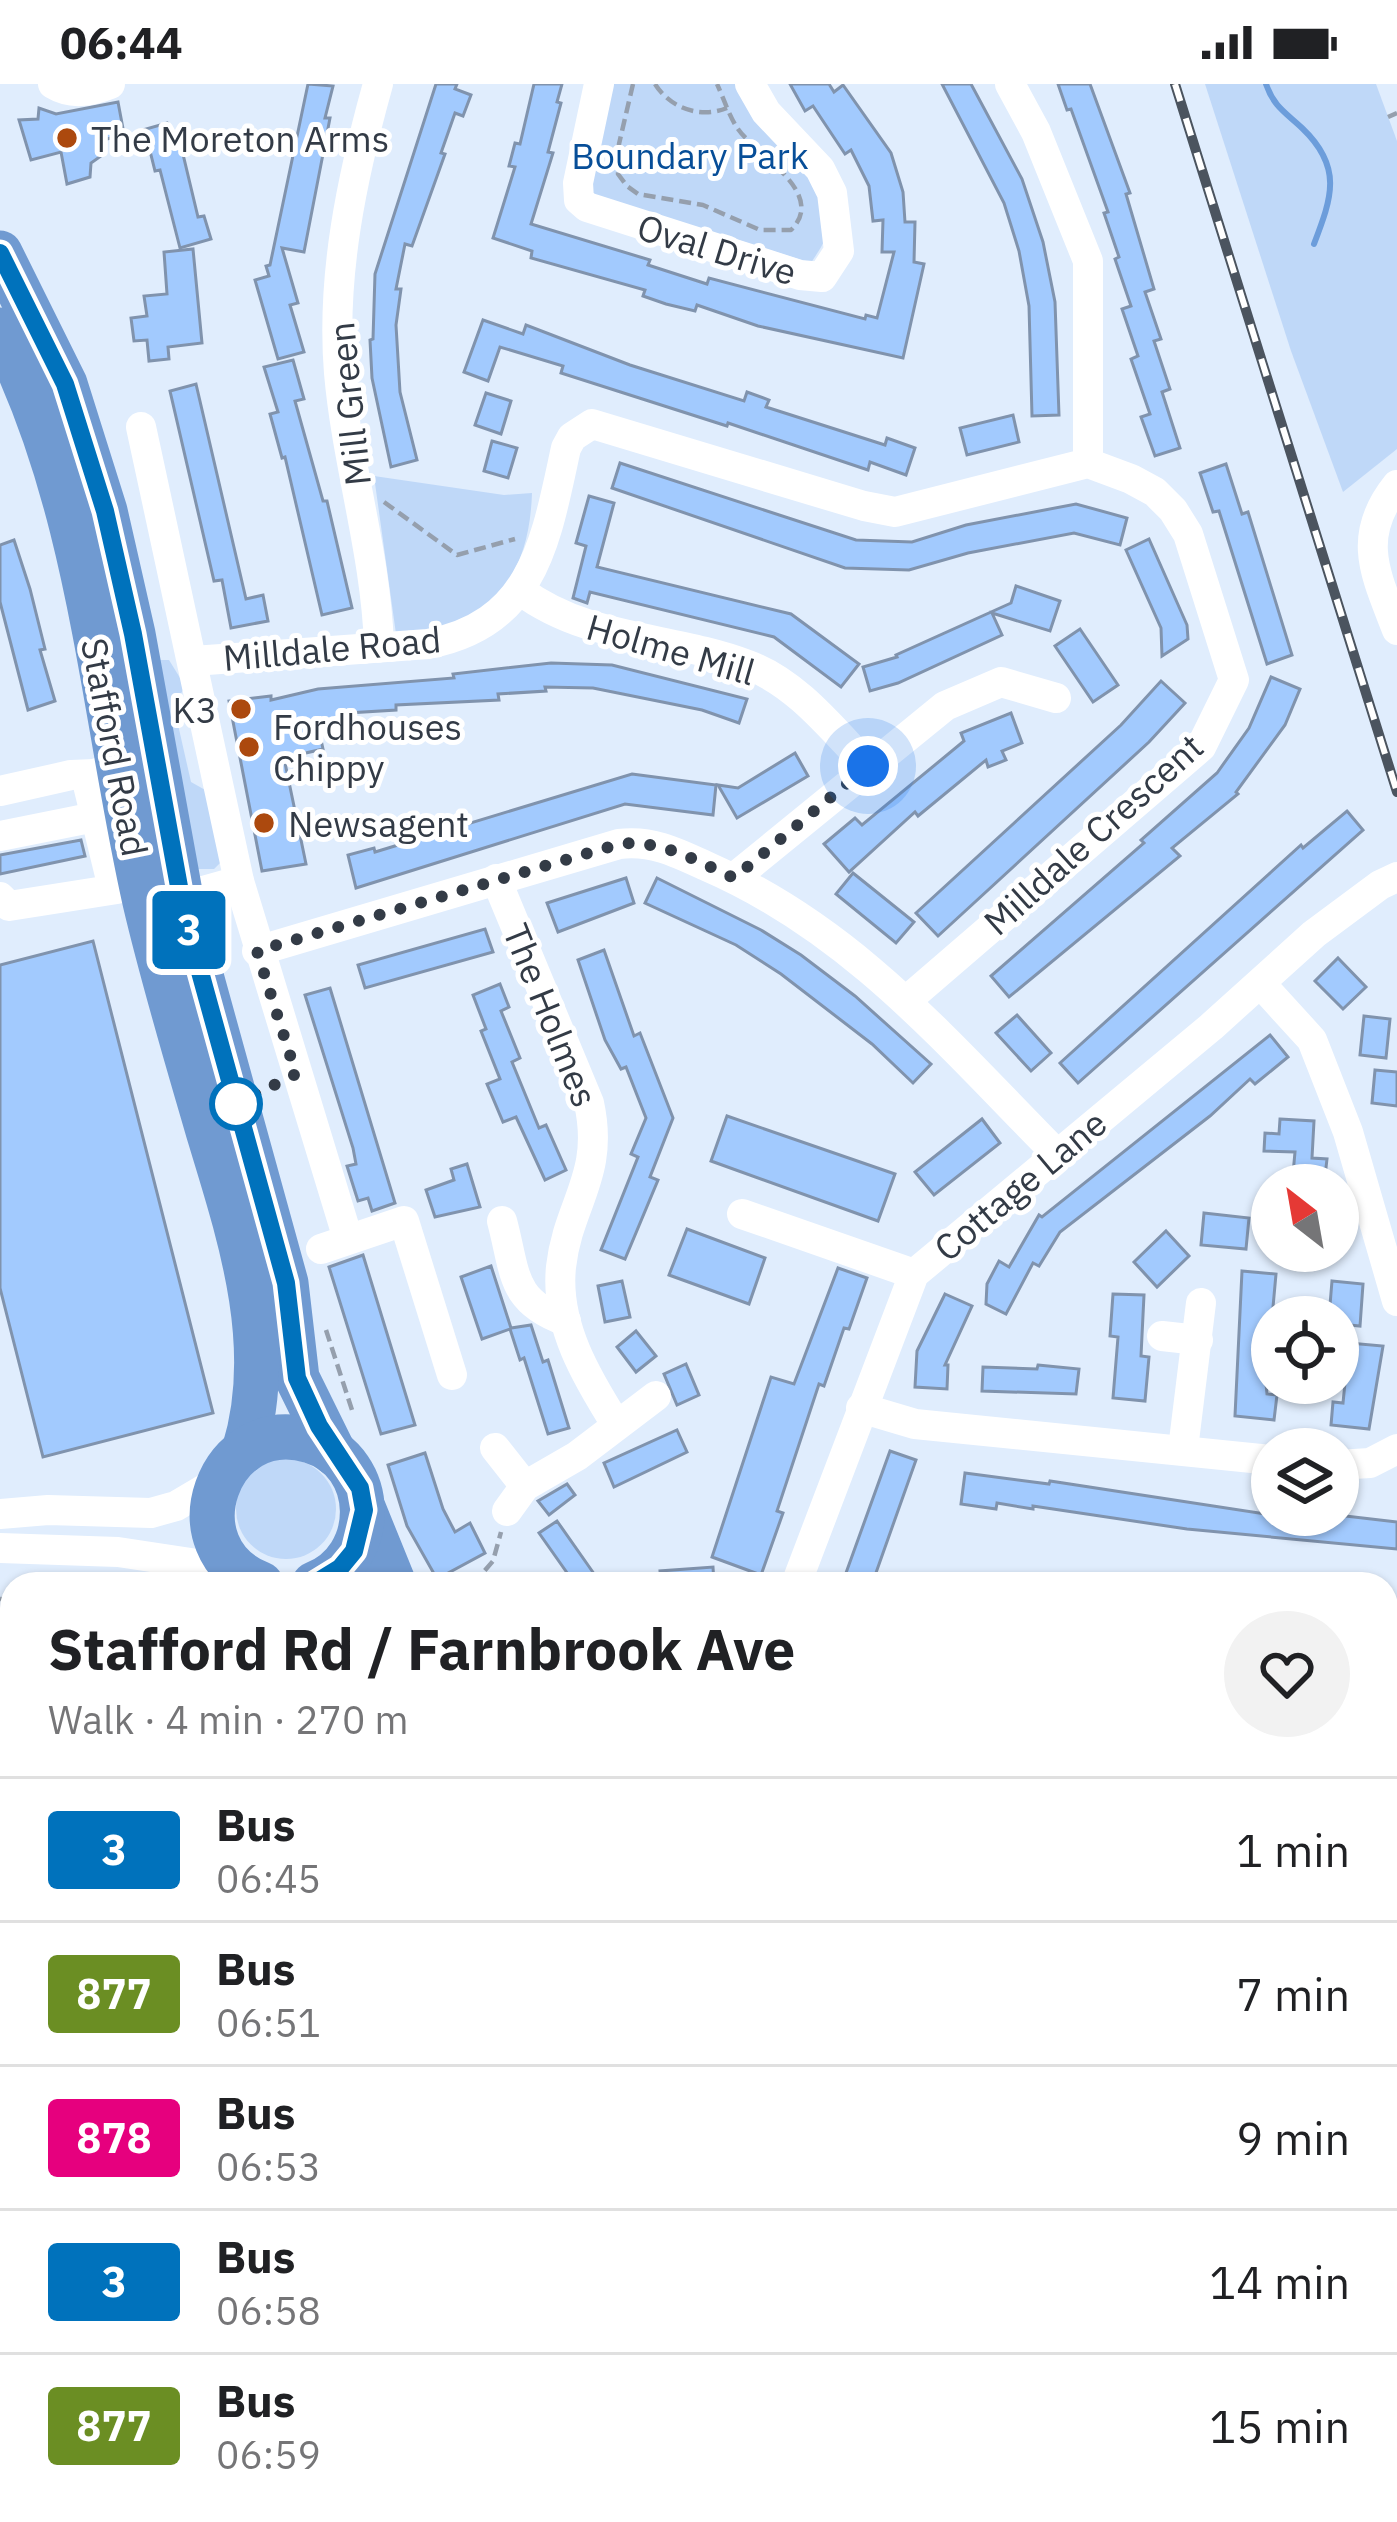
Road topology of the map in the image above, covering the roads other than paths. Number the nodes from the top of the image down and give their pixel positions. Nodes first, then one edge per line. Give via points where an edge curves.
1 (52, 84) edge
2 (110, 84) edge
3 (599, 84) edge
4 (1010, 84) edge
5 (377, 89) edge
6 (744, 94) edge
7 (0, 253) edge
8 (0, 330) edge
9 (140, 427) dead end
10 (1088, 463) junction
11 (1397, 485) edge
12 (520, 591) junction
13 (1397, 630) edge
14 (380, 646) junction
15 (193, 662) junction
16 (1056, 698) dead end
17 (868, 766) junction
18 (107, 769) junction
19 (0, 790) edge
20 (95, 817) junction
21 (0, 836) edge
22 (734, 878) junction
23 (496, 879) junction
24 (239, 881) junction
25 (1389, 881) edge
26 (147, 890) junction
27 (0, 897) edge
28 (257, 951) junction
29 (1261, 984) junction
30 (906, 1000) junction
31 (1057, 1154) junction
32 (742, 1214) dead end
33 (502, 1221) dead end
34 (914, 1274) junction
35 (1397, 1300) edge
36 (1201, 1304) dead end
37 (566, 1321) junction
38 (1162, 1336) dead end
39 (1198, 1340) junction
40 (452, 1375) dead end
41 (656, 1396) dead end
42 (861, 1408) junction
43 (616, 1424) junction
44 (494, 1448) dead end
45 (1183, 1449) junction
46 (1397, 1449) edge
47 (334, 1453) junction
48 (1251, 1457) edge
49 (1359, 1464) edge
50 (232, 1465) junction
51 (364, 1510) junction
52 (0, 1514) edge
53 (0, 1548) edge
54 (223, 1572) edge
55 (243, 1572) edge
56 (333, 1572) edge
57 (391, 1572) edge
58 (800, 1572) edge

1 - 2 street via 89,92
3 - 6 street, Oval Drive via 578,183 587,207 822,277 839,250 832,193 820,170
4 - 10 street via 1088,262
5 - 14 street, Mill Green via 351,196 336,321
7 - 26 highway, Stafford Road via 65,384 105,511 133,634
8 - 18 highway, Stafford Road via 28,385 69,518
9 - 15 street
10 - 12 street, Milldale Road via 896,512 600,424 583,428 566,448 537,564
10 - 30 street, Milldale Crescent via 1131,478 1173,509 1234,680 1201,746
11 - 13 street via 1376,519 1371,547
12 - 14 street, Milldale Road via 454,639
12 - 17 street, Holme Mill via 600,630 750,666 803,699
14 - 15 street, Milldale Road
15 - 24 street
16 - 17 street via 1000,682 946,706
17 - 22 street
18 - 19 street
18 - 20 street via 88,784
18 - 26 highway, Stafford Road
20 - 21 street
20 - 26 street via 107,878
22 - 23 street via 642,842
22 - 30 street via 824,930
23 - 28 street
23 - 37 street, The Holmes via 595,1133 561,1268
24 - 26 street
24 - 28 street
25 - 29 street, Cottage Lane
26 - 27 street via 9,906
26 - 47 highway, Stafford Road via 286,1283 297,1378
26 - 50 highway via 166,906 178,973 171,1004 244,1255 256,1414
28 - 40 street via 334,1244 404,1221
29 - 31 street, Cottage Lane
29 - 35 street via 1312,1040
30 - 31 street
31 - 34 street, Cottage Lane
32 - 34 street
33 - 37 street via 520,1291
34 - 42 street, Cottage Lane
36 - 39 street
37 - 43 street, The Holmes via 582,1370
38 - 39 street
39 - 45 street
41 - 43 street
42 - 45 street via 915,1424
42 - 58 street, Cottage Lane
43 - 44 street via 516,1498
45 - 48 street
46 - 49 street
47 - 50 highway via 289,1437 266,1441
47 - 51 highway, Stafford Road via 350,1468
50 - 52 street via 152,1514
50 - 55 highway via 212,1495 214,1534
51 - 56 highway via 354,1551
51 - 57 highway
53 - 54 street via 118,1552

